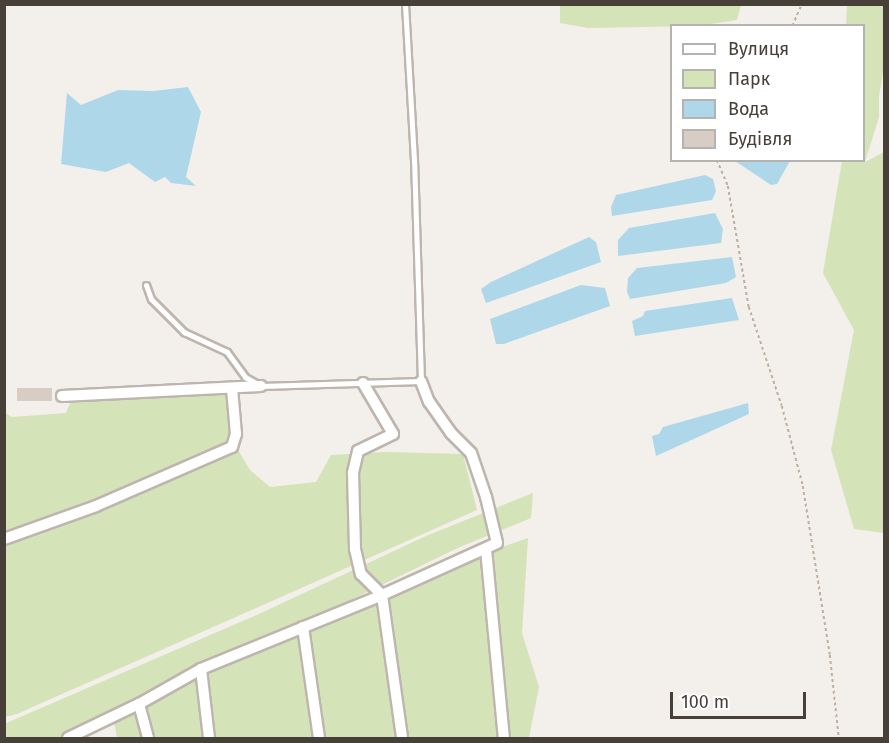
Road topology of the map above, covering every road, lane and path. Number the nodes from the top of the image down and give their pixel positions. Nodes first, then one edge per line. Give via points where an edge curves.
1 (405, 4) edge
2 (802, 4) edge
3 (793, 24) edge
4 (718, 162) edge
5 (146, 285) dead end
6 (421, 381) junction
7 (363, 383) junction
8 (261, 386) junction
9 (232, 388) junction
10 (63, 396) dead end
11 (4, 539) edge
12 (486, 549) junction
13 (382, 595) junction
14 (303, 627) junction
15 (201, 669) junction
16 (139, 704) junction
17 (68, 738) edge
18 (148, 738) edge
19 (209, 738) edge
20 (319, 738) edge
21 (402, 738) edge
22 (504, 738) edge
23 (839, 738) edge

1 - 6 lane
2 - 3 path
4 - 23 path via 728,186 749,307 782,406 803,486
5 - 8 lane via 151,299 184,332 227,352 245,377
6 - 7 lane
6 - 12 street via 429,402 471,453 496,543
7 - 8 lane
7 - 13 street via 393,434 358,451 353,473 355,549 361,574
8 - 9 street
9 - 10 street
9 - 11 street via 236,434 232,447 96,506
12 - 13 street
12 - 22 street
13 - 14 street
13 - 21 street
14 - 15 street
14 - 20 street
15 - 16 street
15 - 19 street
16 - 17 street
16 - 18 street

